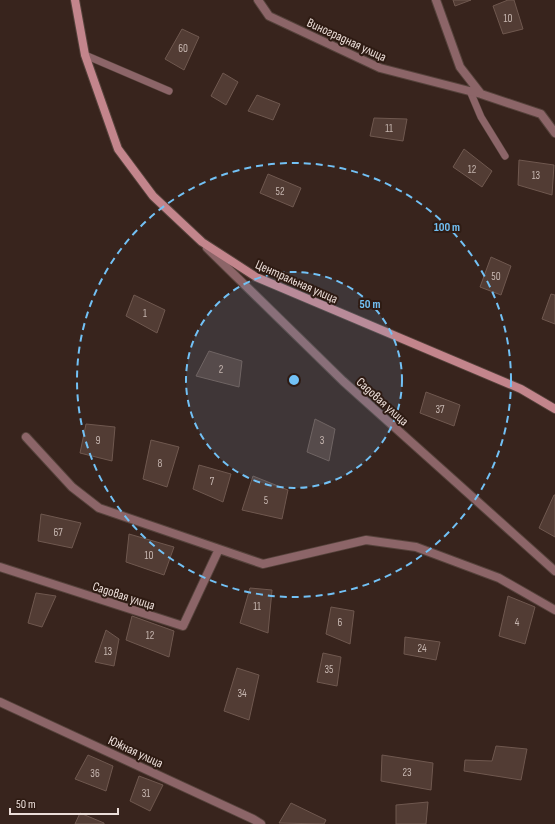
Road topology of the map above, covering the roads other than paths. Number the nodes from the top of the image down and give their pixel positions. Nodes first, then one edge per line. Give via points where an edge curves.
1 (76, 0) edge
2 (258, 0) edge
3 (436, 0) edge
4 (85, 55) junction
5 (169, 91) dead end
6 (470, 91) junction
7 (482, 94) junction
8 (555, 133) edge
9 (505, 156) dead end
10 (202, 242) junction
11 (555, 409) edge
12 (26, 437) dead end
13 (219, 549) junction
14 (0, 567) edge
15 (555, 571) edge
16 (555, 610) edge
17 (0, 702) edge
18 (261, 824) edge

1 - 4 street, Центральная улица
2 - 6 street, Виноградная улица via 269,16 380,68
3 - 7 street via 460,67
4 - 5 lane
4 - 10 street, Центральная улица via 118,149 153,196
6 - 7 street, Виноградная улица
6 - 9 lane via 481,117
7 - 8 street, Виноградная улица via 541,114
10 - 11 street, Центральная улица via 256,277 521,389
10 - 15 street, Садовая улица via 343,381
12 - 13 street via 72,487 100,508
13 - 14 street, Садовая улица via 183,626
13 - 16 street via 263,564 366,540 416,547 499,578
17 - 18 street, Южная улица

